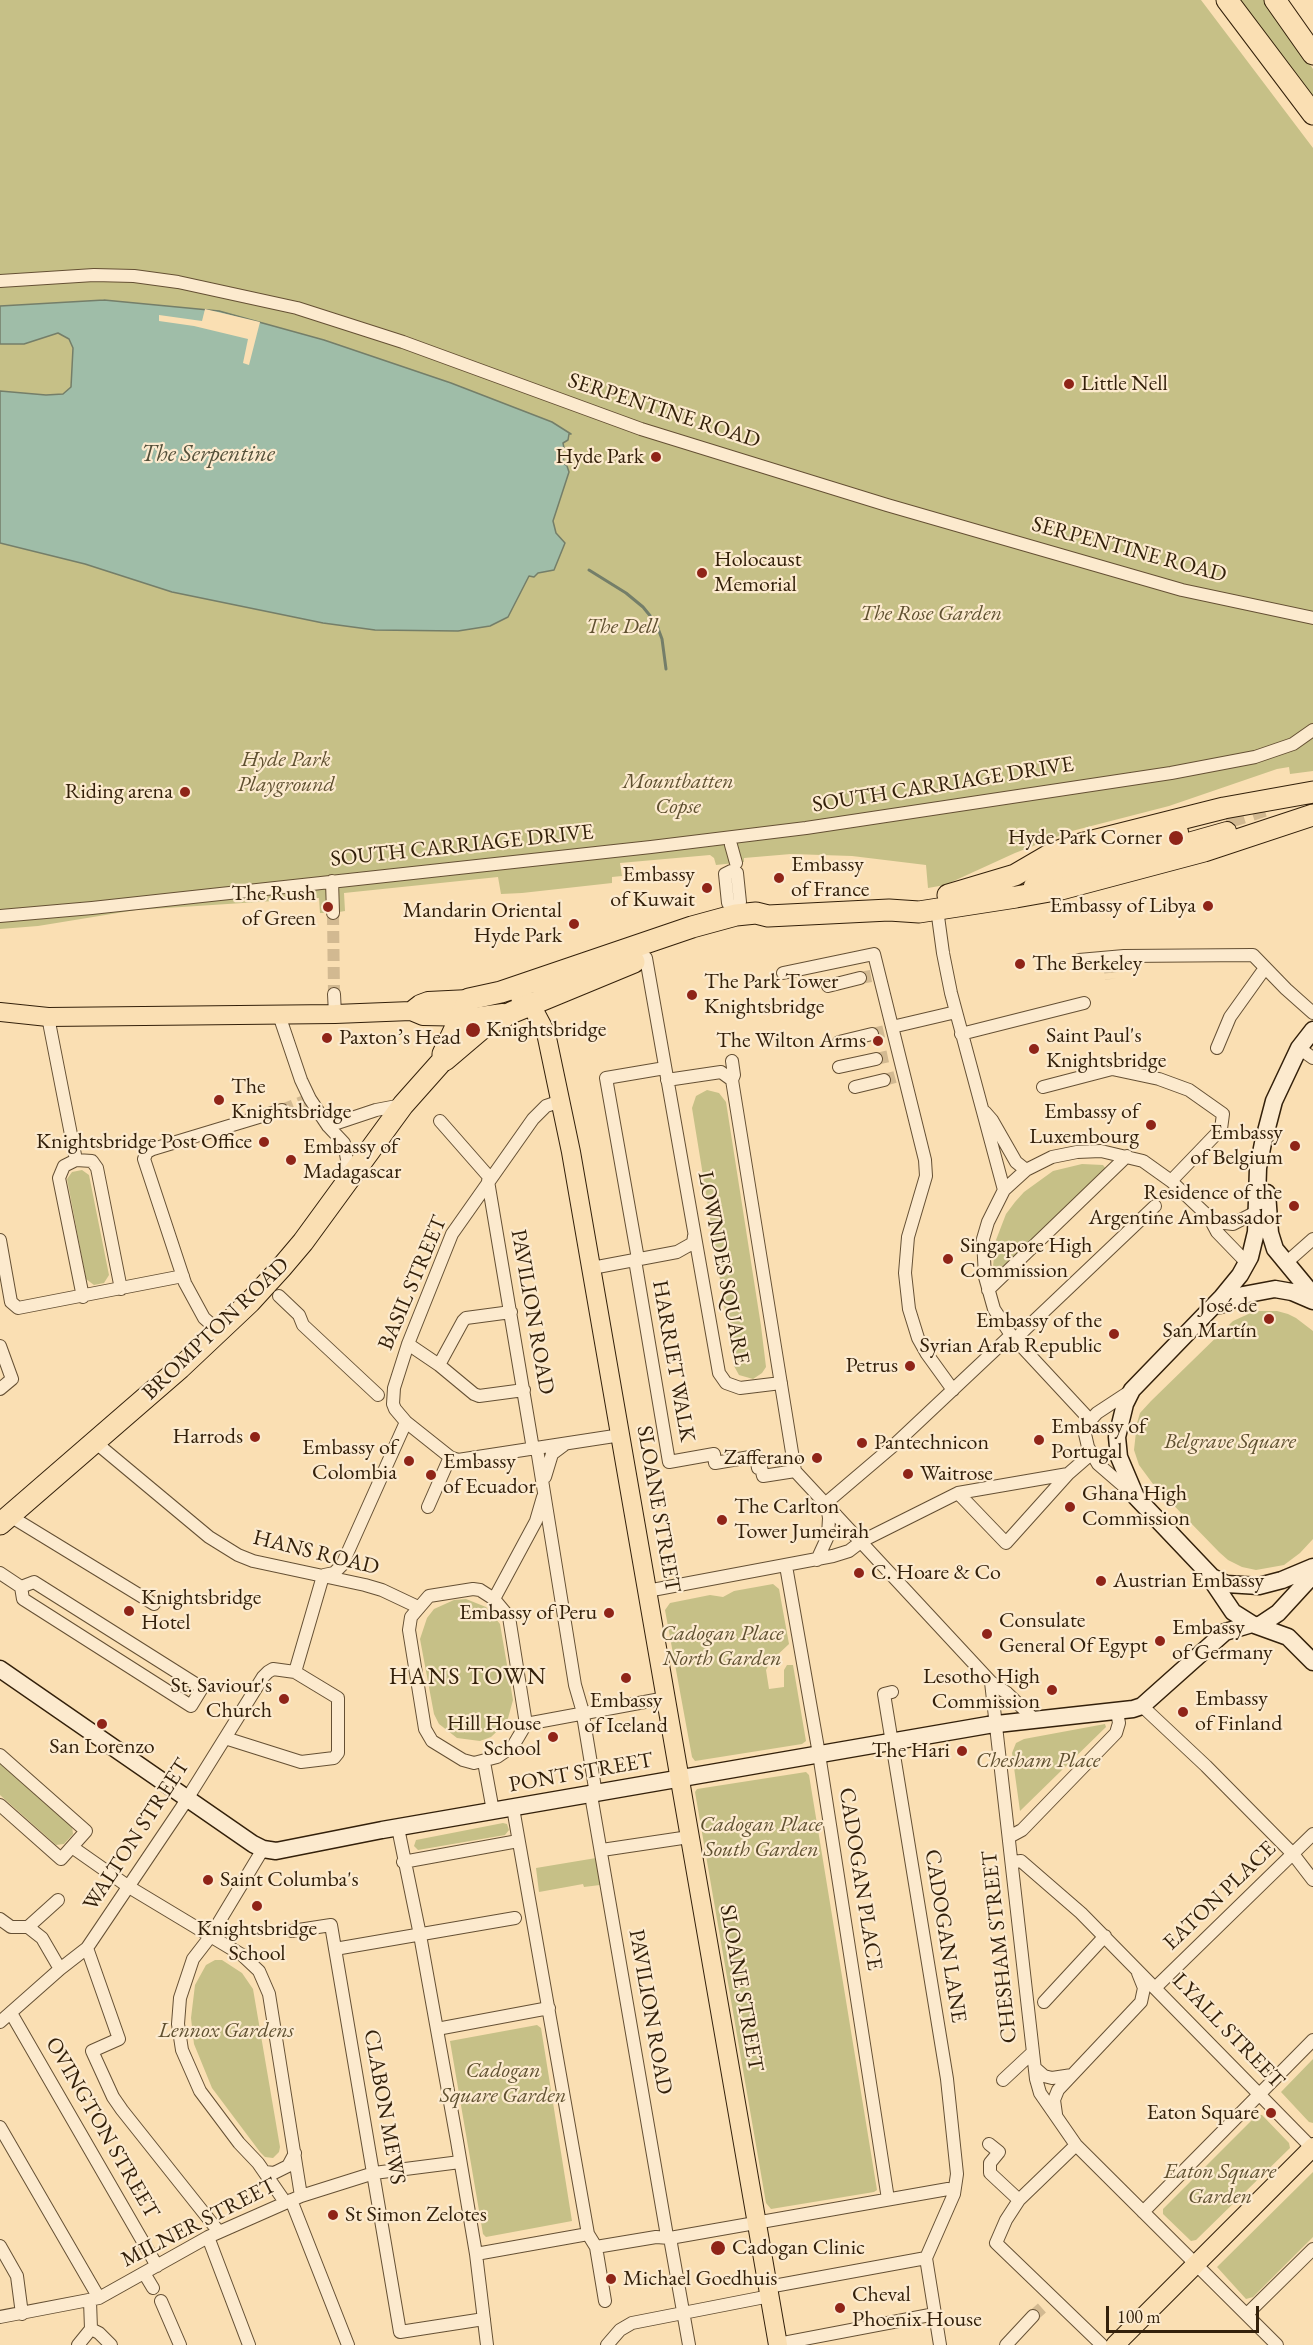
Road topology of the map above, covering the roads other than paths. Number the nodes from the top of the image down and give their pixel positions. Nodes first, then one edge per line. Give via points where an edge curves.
1 (1227, 0) edge
2 (1275, 0) edge
3 (1313, 54) edge
4 (1313, 114) edge
5 (0, 281) edge
6 (1313, 618) edge
7 (1313, 730) edge
8 (1313, 792) edge
9 (1313, 814) edge
10 (731, 845) dead end
11 (736, 863) dead end
12 (1015, 875) junction
13 (332, 880) junction
14 (970, 904) junction
15 (937, 909) junction
16 (889, 910) junction
17 (333, 913) tunnel mouth
18 (0, 916) edge
19 (768, 916) junction
20 (646, 958) junction
21 (1079, 960) dead end
22 (1268, 971) junction
23 (783, 973) dead end
24 (870, 976) junction
25 (545, 977) junction
26 (828, 986) dead end
27 (501, 992) junction
28 (334, 994) tunnel mouth
29 (1084, 1003) dead end
30 (465, 1008) junction
31 (523, 1008) junction
32 (0, 1011) edge
33 (956, 1012) junction
34 (1313, 1013) edge
35 (335, 1014) junction
36 (279, 1015) junction
37 (48, 1017) junction
38 (890, 1029) junction
39 (1313, 1030) edge
40 (873, 1034) tunnel mouth
41 (961, 1034) junction
42 (839, 1042) dead end
43 (1217, 1048) dead end
44 (1306, 1053) edge
45 (876, 1059) tunnel mouth
46 (442, 1060) junction
47 (732, 1063) dead end
48 (839, 1067) dead end
49 (666, 1071) junction
50 (894, 1077) junction
51 (732, 1080) junction
52 (855, 1087) dead end
53 (1044, 1087) dead end
54 (561, 1101) junction
55 (403, 1105) junction
56 (282, 1110) tunnel mouth
57 (985, 1112) junction
58 (440, 1121) dead end
59 (328, 1126) junction
60 (1267, 1129) junction
61 (1128, 1156) junction
62 (76, 1160) junction
63 (1026, 1170) junction
64 (350, 1176) junction
65 (489, 1179) junction
66 (1171, 1181) junction
67 (1004, 1190) junction
68 (1155, 1206) dead end
69 (1257, 1212) junction
70 (1209, 1217) junction
71 (694, 1236) junction
72 (1313, 1239) edge
73 (0, 1240) edge
74 (677, 1252) junction
75 (636, 1260) junction
76 (698, 1260) junction
77 (1287, 1262) junction
78 (1247, 1263) junction
79 (592, 1268) junction
80 (183, 1276) junction
81 (121, 1289) junction
82 (988, 1290) junction
83 (1313, 1295) edge
84 (279, 1296) dead end
85 (83, 1297) junction
86 (1313, 1301) edge
87 (511, 1312) junction
88 (1207, 1314) junction
89 (220, 1332) junction
90 (1013, 1337) junction
91 (408, 1344) junction
92 (0, 1346) edge
93 (439, 1365) junction
94 (782, 1383) junction
95 (0, 1389) edge
96 (524, 1390) junction
97 (952, 1390) junction
98 (1132, 1390) junction
99 (394, 1402) junction
100 (1090, 1420) junction
101 (406, 1422) junction
102 (621, 1435) junction
103 (95, 1442) junction
104 (565, 1444) junction
105 (535, 1449) junction
106 (1091, 1454) junction
107 (450, 1457) junction
108 (795, 1471) junction
109 (1068, 1474) junction
110 (544, 1488) junction
111 (958, 1493) junction
112 (1136, 1497) junction
113 (827, 1504) junction
114 (428, 1507) dead end
115 (5, 1520) edge
116 (862, 1541) junction
117 (814, 1561) junction
118 (786, 1566) junction
119 (1313, 1567) edge
120 (1206, 1572) junction
121 (0, 1573) edge
122 (323, 1575) junction
123 (1313, 1575) edge
124 (21, 1587) junction
125 (648, 1591) junction
126 (494, 1599) junction
127 (154, 1604) dead end
128 (418, 1607) junction
129 (1233, 1612) junction
130 (1256, 1624) junction
131 (1222, 1634) junction
132 (1313, 1662) edge
133 (0, 1669) edge
134 (295, 1672) junction
135 (991, 1682) junction
136 (892, 1692) dead end
137 (666, 1698) junction
138 (1142, 1706) junction
139 (1117, 1712) junction
140 (583, 1714) junction
141 (1036, 1721) junction
142 (526, 1724) junction
143 (996, 1724) junction
144 (225, 1738) junction
145 (892, 1741) junction
146 (819, 1754) junction
147 (0, 1755) edge
148 (484, 1762) junction
149 (680, 1779) junction
150 (594, 1795) junction
151 (187, 1799) junction
152 (0, 1805) edge
153 (513, 1808) junction
154 (493, 1811) junction
155 (398, 1828) junction
156 (1313, 1834) edge
157 (689, 1837) junction
158 (1009, 1837) junction
159 (518, 1841) junction
160 (72, 1847) junction
161 (263, 1849) junction
162 (602, 1850) junction
163 (1293, 1854) junction
164 (403, 1862) junction
165 (1012, 1862) junction
166 (1313, 1880) edge
167 (129, 1887) junction
168 (58, 1900) dead end
169 (515, 1918) dead end
170 (0, 1919) edge
171 (28, 1927) junction
172 (292, 1931) dead end
173 (420, 1935) junction
174 (1105, 1936) junction
175 (210, 1937) junction
176 (87, 1948) junction
177 (335, 1949) junction
178 (60, 1969) junction
179 (1137, 1972) junction
180 (1156, 1987) junction
181 (1168, 2000) junction
182 (1044, 2002) dead end
183 (1141, 2002) junction
184 (549, 2008) junction
185 (10, 2013) junction
186 (0, 2022) edge
187 (436, 2029) junction
188 (1313, 2040) edge
189 (1033, 2052) junction
190 (1035, 2068) junction
191 (1072, 2075) junction
192 (1003, 2080) dead end
193 (1259, 2093) junction
194 (1056, 2114) junction
195 (0, 2127) edge
196 (989, 2144) dead end
197 (1076, 2145) junction
198 (1313, 2148) edge
199 (295, 2153) junction
200 (460, 2162) junction
201 (265, 2172) junction
202 (374, 2173) junction
203 (954, 2194) junction
204 (292, 2199) junction
205 (888, 2199) junction
206 (1019, 2200) junction
207 (1143, 2212) junction
208 (758, 2223) junction
209 (214, 2234) junction
210 (588, 2234) junction
211 (668, 2237) junction
212 (0, 2247) edge
213 (596, 2247) junction
214 (1313, 2249) edge
215 (476, 2254) junction
216 (926, 2258) junction
217 (1197, 2264) junction
218 (157, 2266) junction
219 (144, 2273) junction
220 (153, 2288) dead end
221 (769, 2291) junction
222 (94, 2300) junction
223 (160, 2301) dead end
224 (605, 2301) dead end
225 (684, 2312) junction
226 (22, 2314) junction
227 (935, 2314) junction
228 (1247, 2314) junction
229 (1034, 2316) tunnel mouth
230 (0, 2318) edge
231 (484, 2319) junction
232 (91, 2329) junction
233 (609, 2344) edge
234 (778, 2344) edge
235 (78, 2345) edge
236 (111, 2345) edge
237 (180, 2345) edge
238 (249, 2345) edge
239 (348, 2345) edge
240 (487, 2345) edge
241 (689, 2345) edge
242 (940, 2345) edge
243 (1006, 2345) edge
244 (1102, 2345) edge
245 (1115, 2345) edge
246 (1277, 2345) edge

1 - 4 highway
2 - 3 highway
5 - 6 street, SERPENTINE ROAD via 134,276 297,308 403,342 641,429 888,505 1182,590
7 - 13 street, SOUTH CARRIAGE DRIVE via 1293,744 1255,757 806,828
8 - 12 highway via 1224,808 1069,848
9 - 14 highway via 1204,851 1061,889
10 - 11 street
12 - 14 main road via 1226,826
12 - 16 highway
13 - 17 street
13 - 18 street, SOUTH CARRIAGE DRIVE
14 - 15 highway
15 - 16 highway
15 - 33 street
16 - 19 highway
19 - 20 highway via 758,923
19 - 25 highway via 735,911
20 - 31 highway
20 - 49 street, LOWNDES SQUARE
21 - 22 street via 1253,955
22 - 34 street
22 - 43 street via 1230,1017
23 - 24 street via 874,954
24 - 26 street
24 - 38 street
25 - 27 highway
25 - 31 highway
27 - 30 highway
27 - 31 main road via 525,998
28 - 35 street
29 - 41 street
30 - 31 main road
30 - 35 main road via 423,1017 411,1011
30 - 46 highway, BROMPTON ROAD
31 - 46 highway via 485,1026
31 - 54 main road, SLOANE STREET via 546,1032
32 - 37 main road
33 - 38 street
33 - 41 street
35 - 36 main road
36 - 37 main road
36 - 59 street via 309,1100
37 - 62 street
38 - 50 street
39 - 44 main road
40 - 42 street
41 - 57 street
44 - 60 main road via 1274,1101
45 - 48 street
46 - 55 highway, BROMPTON ROAD
47 - 51 street, LOWNDES SQUARE
49 - 51 street via 721,1072
49 - 71 street, LOWNDES SQUARE
49 - 75 street, HARRIET WALK via 606,1078
50 - 52 street
50 - 97 street via 926,1168 906,1246 909,1309 918,1338
51 - 94 street, LOWNDES SQUARE
53 - 66 street via 1112,1069 1159,1078 1189,1090 1223,1114 1221,1129
54 - 65 street, BASIL STREET via 538,1112
54 - 79 main road, SLOANE STREET
55 - 59 street
55 - 64 highway, BROMPTON ROAD
56 - 80 street via 147,1152 146,1167
57 - 63 street via 1016,1162
57 - 67 street via 984,1122
58 - 65 street
59 - 64 street via 344,1143
60 - 69 main road via 1260,1154
60 - 77 main road via 1269,1223 1275,1249
61 - 63 street via 1077,1152 1052,1157
61 - 66 street via 1143,1161
61 - 82 street
62 - 81 street via 92,1161 97,1168
62 - 85 street via 64,1166 59,1178
63 - 67 street
64 - 89 highway, BROMPTON ROAD via 288,1260
65 - 87 street, PAVILION ROAD
65 - 91 street, BASIL STREET via 452,1234
66 - 70 street
67 - 82 street via 983,1239
68 - 90 street
69 - 70 street via 1228,1224
69 - 78 main road
70 - 78 street via 1217,1232
71 - 74 street via 693,1243
71 - 76 street, LOWNDES SQUARE
72 - 77 street
73 - 85 street via 11,1302 15,1306
74 - 75 street
74 - 76 street
75 - 79 street
75 - 108 street, HARRIET WALK via 669,1462 714,1454 716,1463 756,1456 763,1476
76 - 94 street, LOWNDES SQUARE via 718,1373 733,1387
77 - 83 main road
78 - 88 main road
79 - 102 main road, SLOANE STREET
80 - 81 street
80 - 89 street via 204,1318
81 - 85 street
82 - 90 street via 993,1309
84 - 99 street via 299,1315 303,1325 378,1395 378,1401
86 - 88 main road via 1292,1292 1266,1290 1230,1299
87 - 93 street via 466,1318
87 - 96 street, PAVILION ROAD
88 - 98 main road
89 - 103 highway, BROMPTON ROAD
90 - 97 street
90 - 100 street
91 - 93 street
91 - 99 street, BASIL STREET
92 - 95 street via 12,1379
93 - 96 street via 479,1396
94 - 108 street
96 - 105 street, PAVILION ROAD
97 - 113 street
98 - 100 street
98 - 112 main road via 1121,1417 1117,1448
99 - 101 street
100 - 106 street via 1085,1434
101 - 107 street
101 - 122 street via 342,1565 334,1573
102 - 104 street
102 - 125 main road, SLOANE STREET
103 - 115 highway, BROMPTON ROAD
103 - 122 street, HANS ROAD via 209,1537 238,1555
104 - 105 street
104 - 110 street via 552,1454
105 - 107 street via 458,1460
105 - 110 street, PAVILION ROAD
106 - 109 street
106 - 112 street
107 - 114 street
108 - 113 street
109 - 111 street
109 - 111 street via 1006,1543
110 - 126 street via 536,1521
110 - 140 street, PAVILION ROAD
111 - 116 street
112 - 120 main road
113 - 116 street
113 - 117 street via 828,1536
115 - 127 street
116 - 117 street via 849,1551
116 - 135 street
117 - 118 street
118 - 125 street
118 - 146 street, CADOGAN PLACE
119 - 120 main road via 1269,1584 1249,1587 1226,1584
120 - 129 main road
121 - 124 street
122 - 128 street, HANS ROAD via 382,1590
122 - 134 street
123 - 130 main road via 1278,1613
124 - 124 street via 23,1599 191,1706 202,1688 34,1582
125 - 137 main road, SLOANE STREET
126 - 128 street via 472,1589 429,1596
126 - 142 street via 509,1617
128 - 148 street via 409,1630 425,1729 432,1741 446,1750 474,1763
129 - 130 main road
129 - 131 main road
130 - 131 main road
130 - 132 main road via 1288,1637
131 - 138 main road
133 - 151 main road
134 - 144 street, WALTON STREET via 268,1672
134 - 144 street via 338,1698 338,1753 334,1758 301,1762
135 - 141 street
135 - 143 street
136 - 145 street, CADOGAN LANE via 884,1694
137 - 140 street
137 - 149 main road, SLOANE STREET
138 - 139 main road
138 - 163 street
139 - 141 main road
139 - 158 street via 1116,1733 1022,1831
140 - 142 street
140 - 150 street, PAVILION ROAD
141 - 143 main road
142 - 148 street via 513,1746
143 - 145 main road, PONT STREET
143 - 158 street
144 - 151 street, WALTON STREET
145 - 146 main road, PONT STREET
145 - 203 street, CADOGAN LANE via 947,2079 957,2174
146 - 149 main road, PONT STREET
146 - 205 street, CADOGAN PLACE
147 - 160 street via 86,1831
148 - 154 street
149 - 150 main road, PONT STREET
149 - 157 main road, SLOANE STREET
150 - 153 main road, PONT STREET
150 - 162 street, PAVILION ROAD
151 - 161 main road
151 - 167 street, WALTON STREET
152 - 160 street via 61,1859
153 - 154 main road, PONT STREET
153 - 159 street
154 - 155 main road, PONT STREET
155 - 161 main road, PONT STREET via 276,1851
155 - 164 street
156 - 163 street, EATON PLACE
157 - 162 street
157 - 208 main road, SLOANE STREET
158 - 165 street, CHESHAM STREET
159 - 164 street
159 - 184 street
160 - 167 street
161 - 175 street
162 - 211 street, PAVILION ROAD
163 - 166 street
163 - 180 street, EATON PLACE
164 - 173 street
165 - 174 street, LYALL STREET via 1021,1861
165 - 189 street, CHESHAM STREET
167 - 175 street
167 - 176 street, WALTON STREET
168 - 171 street
169 - 173 street
170 - 171 street via 11,1927
171 - 178 street via 42,1938
172 - 177 street, CLABON MEWS via 331,1925
173 - 177 street
173 - 187 street
174 - 179 street, LYALL STREET
174 - 182 street
175 - 199 street via 242,1955 265,1980
175 - 201 street via 193,1959 180,1998 182,2050 200,2091
176 - 178 street, WALTON STREET
176 - 209 street via 119,2039 92,2051 122,2110
177 - 202 street, CLABON MEWS
178 - 185 street, WALTON STREET
179 - 180 street, LYALL STREET
179 - 183 street, LYALL STREET via 1144,1988
180 - 181 street, LYALL STREET
181 - 183 street via 1157,1997
181 - 193 street, LYALL STREET
183 - 191 street
184 - 187 street
184 - 210 street
185 - 186 street, WALTON STREET
185 - 218 street, OVINGTON STREET
187 - 200 street
188 - 193 street
189 - 190 street, CHESHAM STREET
189 - 192 street, CHESHAM STREET
190 - 191 street via 1052,2078
190 - 194 street via 1040,2093
191 - 194 street via 1058,2090 1054,2100
193 - 198 street, LYALL STREET
193 - 207 street
194 - 197 street
195 - 222 street
196 - 206 street via 999,2152 990,2163 990,2173
197 - 206 street
197 - 207 street
198 - 217 main road
199 - 201 street via 283,2169
199 - 204 street
200 - 202 street, MILNER STREET
200 - 215 street
201 - 204 street
202 - 204 street, MILNER STREET
202 - 231 street, CLABON MEWS via 400,2332
203 - 205 street via 948,2189
203 - 216 street, CADOGAN LANE
204 - 209 street, MILNER STREET
204 - 239 street
205 - 208 street
206 - 244 street via 996,2243 1047,2302
207 - 217 street
208 - 211 street
208 - 221 main road, SLOANE STREET
209 - 218 street, MILNER STREET
209 - 238 street
210 - 213 street
210 - 215 street
211 - 213 street
211 - 225 street, PAVILION ROAD
212 - 226 street via 17,2276
213 - 224 street
214 - 228 street
215 - 231 street
216 - 221 street
216 - 227 street
217 - 228 street
217 - 245 main road
218 - 219 street, MILNER STREET
219 - 220 street
219 - 222 street, MILNER STREET
221 - 225 street
221 - 234 main road, SLOANE STREET
222 - 226 street, MILNER STREET
222 - 232 street
223 - 237 street
225 - 233 street via 632,2323
225 - 241 street, PAVILION ROAD
226 - 230 street, MILNER STREET
227 - 234 street
227 - 242 street
228 - 246 street
229 - 243 street
231 - 240 street
232 - 235 street
232 - 236 street

